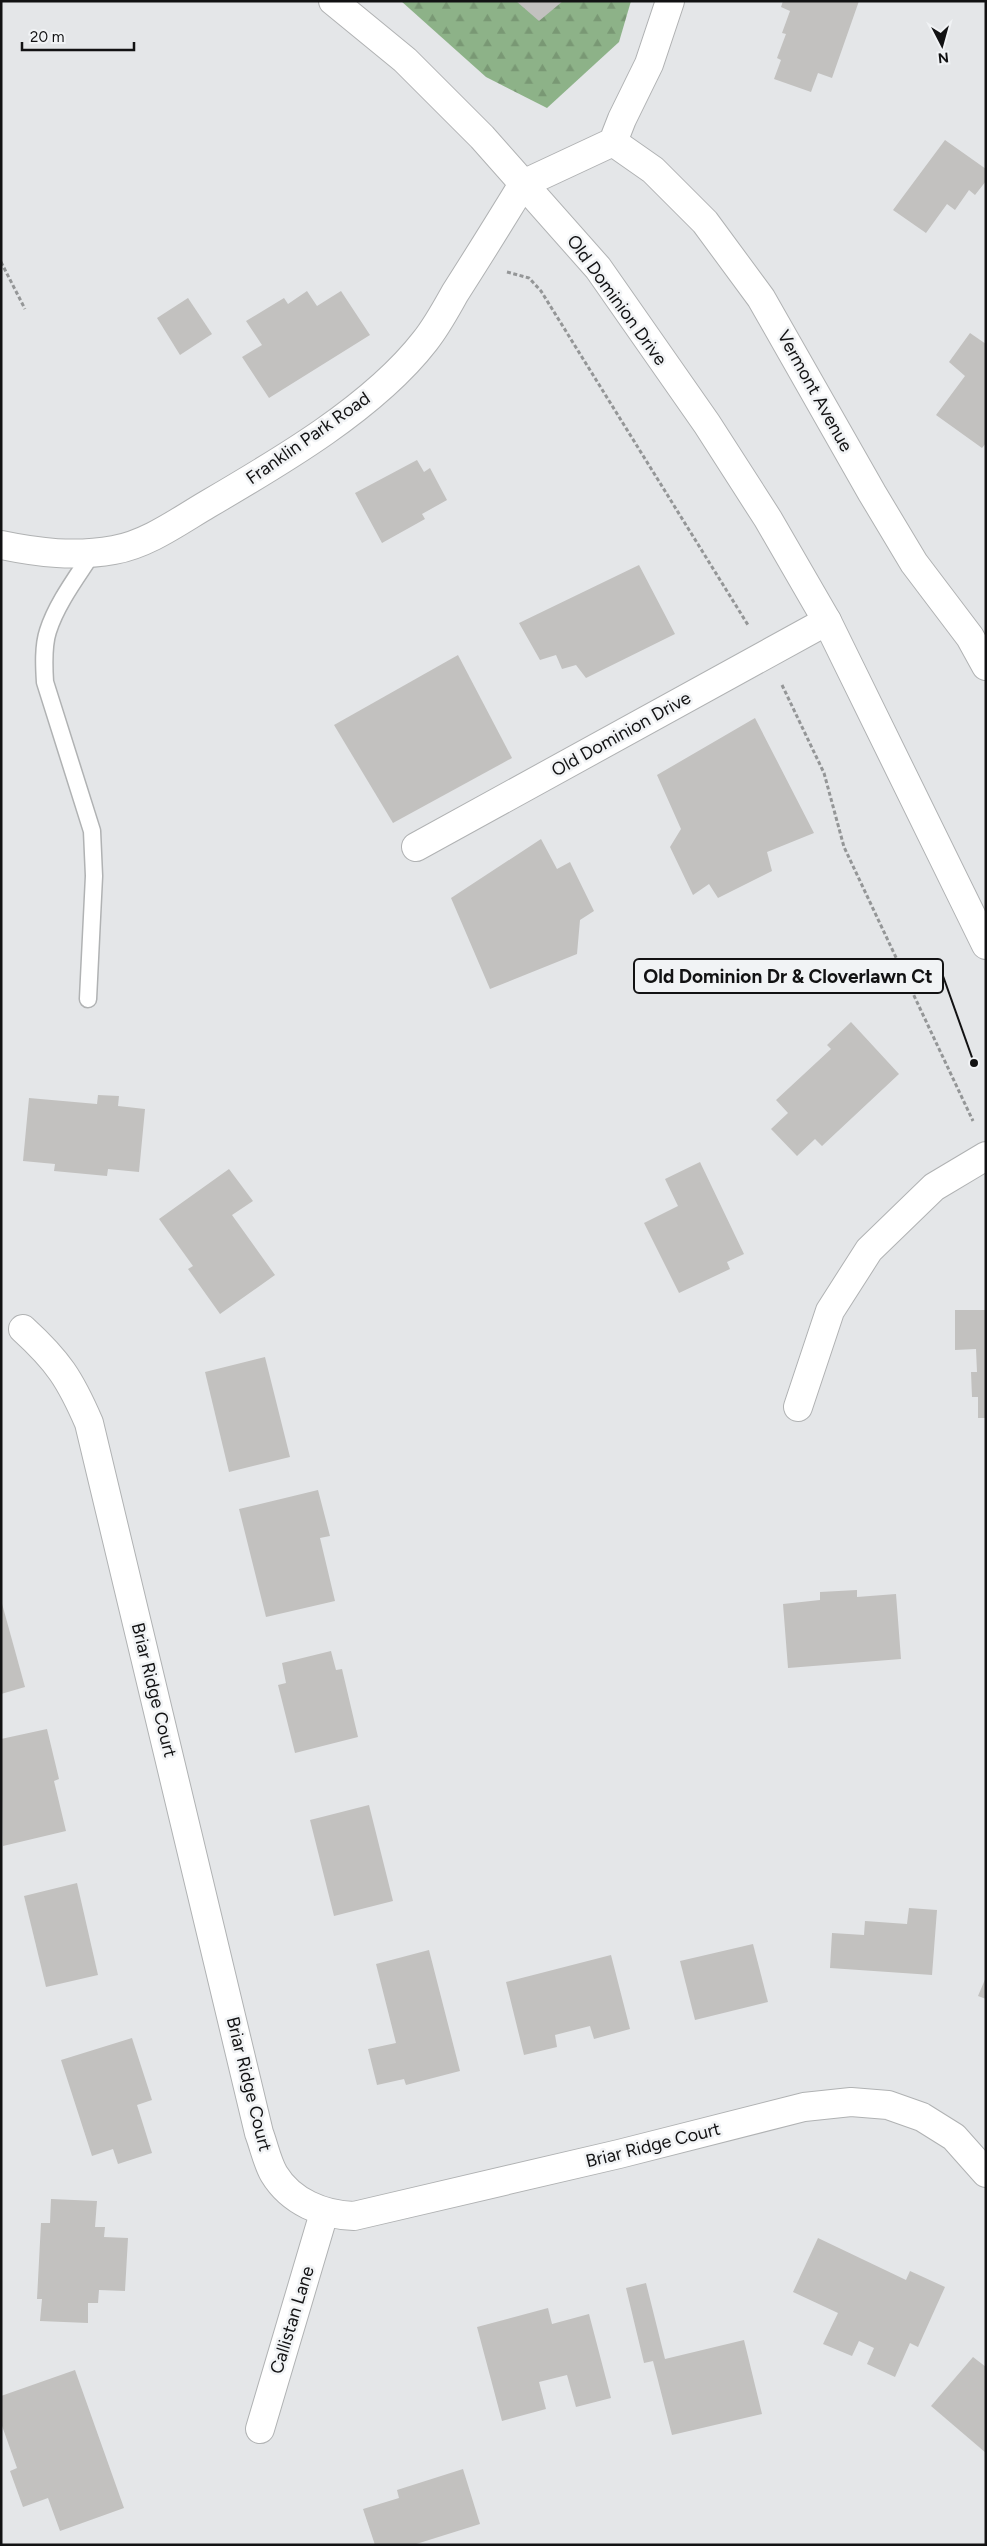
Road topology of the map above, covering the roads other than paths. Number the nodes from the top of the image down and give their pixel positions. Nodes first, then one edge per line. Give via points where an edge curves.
1 (333, 1) edge
2 (670, 1) edge
3 (613, 142) junction
4 (523, 184) junction
5 (1, 545) edge
6 (93, 552) junction
7 (826, 621) junction
8 (983, 651) edge
9 (416, 847) dead end
10 (986, 945) edge
11 (88, 999) dead end
12 (986, 1156) edge
13 (23, 1329) dead end
14 (798, 1407) dead end
15 (986, 2172) edge
16 (324, 2213) junction
17 (260, 2428) dead end

1 - 4 street, Old Dominion Drive via 405,60 482,137
2 - 3 street via 649,64
3 - 4 street
3 - 8 street, Vermont Avenue via 652,170 705,222 761,298 905,547
4 - 6 street, Franklin Park Road via 426,341 392,377 325,430 169,527 134,545
4 - 7 street, Old Dominion Drive via 598,268 707,424 768,519
5 - 6 street, Franklin Park Road via 69,555
6 - 11 lane via 65,596 48,631 44,661 45,682 92,831 94,876
7 - 9 street, Old Dominion Drive
7 - 10 street, Old Dominion Drive
12 - 14 street via 934,1187 869,1250 830,1311
13 - 16 street, Briar Ridge Court via 50,1354 74,1387 89,1422 259,2133 274,2174 294,2197
15 - 16 street, Briar Ridge Court via 954,2137 922,2117 888,2105 851,2102 804,2107 354,2216
16 - 17 street, Callistan Lane

